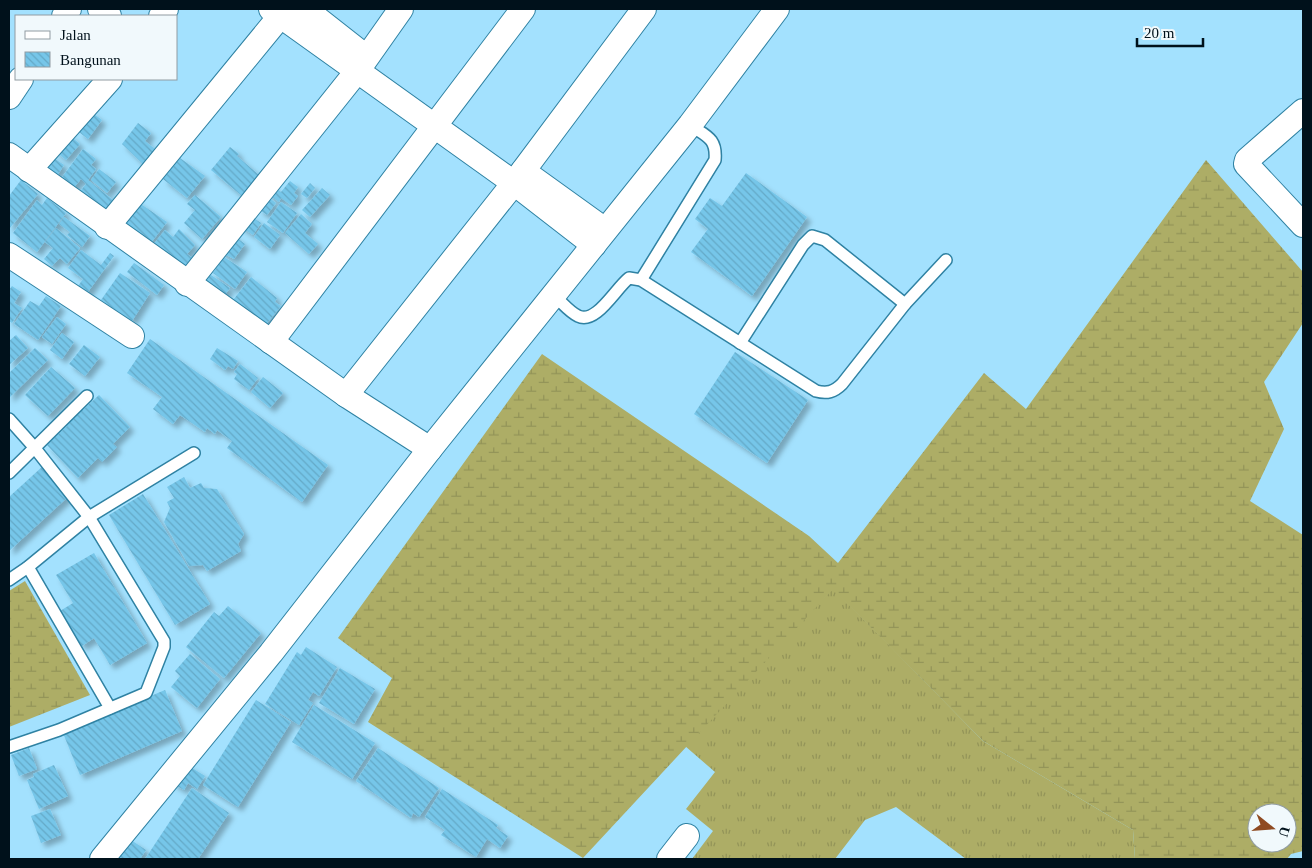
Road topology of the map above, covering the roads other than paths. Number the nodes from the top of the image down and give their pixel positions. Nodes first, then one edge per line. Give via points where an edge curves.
1 (304, 9) edge
2 (401, 9) edge
3 (523, 9) edge
4 (644, 9) edge
5 (777, 9) edge
6 (279, 11) edge
7 (362, 64) junction
8 (21, 80) edge
9 (109, 80) edge
10 (9, 97) edge
11 (1303, 111) edge
12 (438, 121) junction
13 (690, 125) junction
14 (9, 155) edge
15 (29, 170) junction
16 (518, 177) junction
17 (1303, 225) edge
18 (107, 227) junction
19 (600, 238) junction
20 (9, 255) edge
21 (946, 260) dead end
22 (641, 280) junction
23 (187, 284) junction
24 (553, 295) junction
25 (905, 304) junction
26 (132, 336) dead end
27 (271, 342) junction
28 (740, 343) junction
29 (346, 395) junction
30 (87, 396) dead end
31 (9, 419) edge
32 (34, 448) junction
33 (430, 449) junction
34 (194, 453) dead end
35 (9, 473) edge
36 (89, 517) junction
37 (28, 567) junction
38 (9, 580) edge
39 (110, 708) junction
40 (9, 748) edge
41 (687, 836) dead end
42 (102, 859) edge
43 (669, 859) edge

1 - 7 street
2 - 7 street
3 - 12 street
4 - 16 street
5 - 13 street
6 - 7 street
6 - 18 street
7 - 12 street
7 - 23 street
8 - 10 street
9 - 15 street
11 - 17 street via 1246,164
12 - 16 street
12 - 27 street
13 - 19 street
13 - 22 lane via 712,140 716,147 715,160
14 - 15 street
15 - 18 street
16 - 19 street
16 - 29 street
18 - 23 street
19 - 24 street
20 - 26 street
21 - 25 lane
22 - 24 lane via 629,278 615,290 599,312 586,318 577,316
22 - 28 lane
23 - 27 street
24 - 33 street
25 - 28 lane via 842,384 830,392 816,391
25 - 28 lane via 825,240 812,236
27 - 29 street
29 - 33 street
30 - 32 lane
31 - 32 lane
32 - 35 lane
32 - 36 lane
33 - 42 street via 265,660
34 - 36 lane
36 - 37 lane
36 - 39 lane via 164,641 146,693
37 - 38 lane
37 - 39 lane
39 - 40 lane
41 - 43 street

